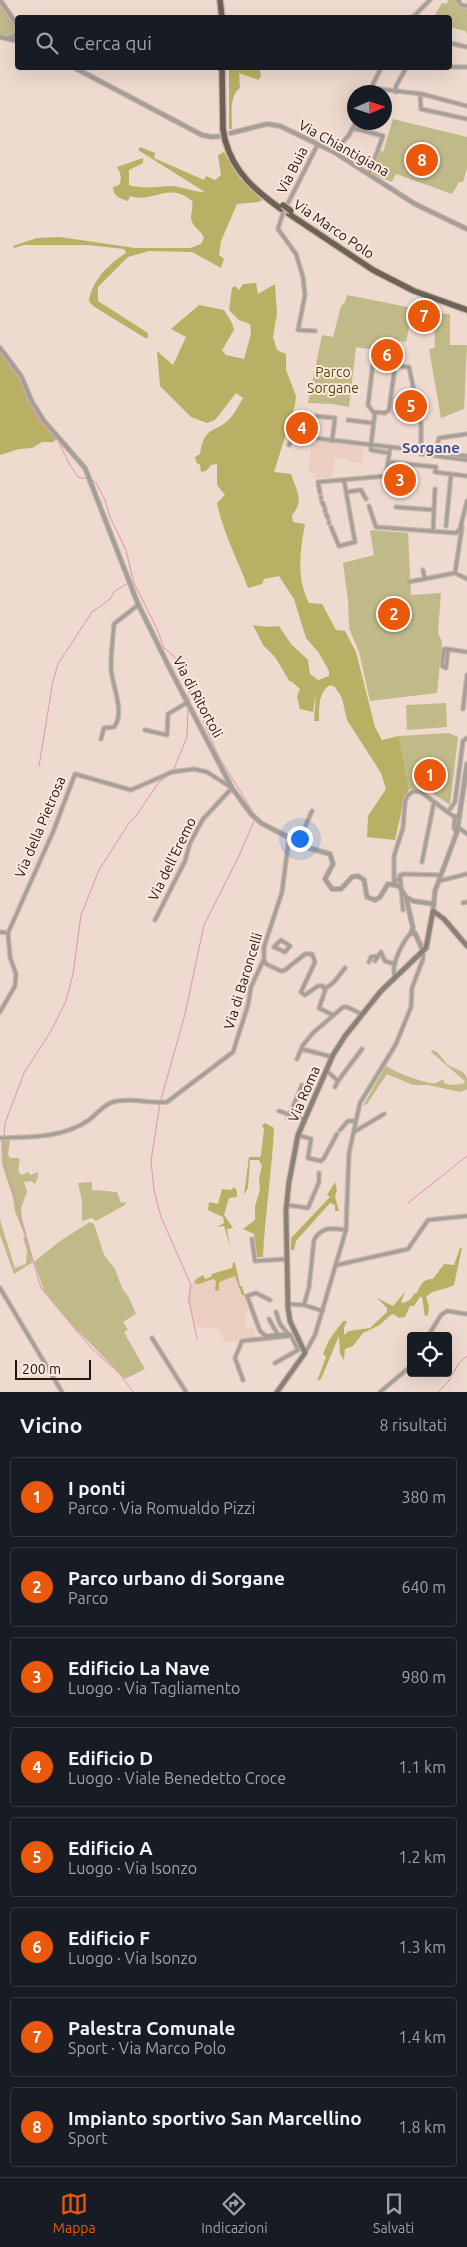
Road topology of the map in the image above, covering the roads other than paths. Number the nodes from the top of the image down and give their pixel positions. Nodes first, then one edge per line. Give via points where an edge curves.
1 (0, 0) edge
2 (222, 0) edge
3 (430, 0) edge
4 (458, 0) edge
5 (467, 6) edge
6 (223, 15) edge
7 (415, 15) edge
8 (15, 22) edge
9 (15, 35) edge
10 (0, 37) edge
11 (9, 38) junction
12 (15, 40) edge
13 (452, 44) edge
14 (467, 48) edge
15 (452, 67) edge
16 (467, 67) edge
17 (79, 70) edge
18 (224, 70) edge
19 (380, 70) edge
20 (405, 70) edge
21 (372, 85) edge
22 (392, 91) edge
23 (396, 92) junction
24 (420, 94) junction
25 (467, 106) edge
26 (467, 120) edge
27 (352, 130) edge
28 (361, 130) edge
29 (226, 134) junction
30 (318, 144) junction
31 (334, 152) junction
32 (370, 171) dead end
33 (286, 209) junction
34 (467, 229) edge
35 (467, 308) edge
36 (316, 331) dead end
37 (375, 346) dead end
38 (0, 348) edge
39 (396, 352) dead end
40 (395, 366) junction
41 (375, 412) junction
42 (348, 420) dead end
43 (373, 423) junction
44 (467, 434) edge
45 (312, 438) junction
46 (332, 441) junction
47 (289, 445) dead end
48 (371, 445) junction
49 (390, 448) junction
50 (420, 451) junction
51 (389, 452) junction
52 (435, 454) junction
53 (464, 457) edge
54 (467, 460) edge
55 (388, 462) junction
56 (451, 474) junction
57 (467, 476) edge
58 (344, 480) junction
59 (435, 489) dead end
60 (346, 492) junction
61 (366, 499) dead end
62 (467, 501) edge
63 (369, 506) dead end
64 (396, 507) dead end
65 (434, 510) junction
66 (462, 522) junction
67 (446, 526) dead end
68 (433, 530) junction
69 (423, 570) dead end
70 (455, 573) junction
71 (425, 579) junction
72 (467, 579) edge
73 (408, 582) dead end
74 (138, 605) junction
75 (467, 652) edge
76 (446, 668) dead end
77 (467, 675) edge
78 (188, 702) junction
79 (463, 709) dead end
80 (145, 730) dead end
81 (467, 738) edge
82 (101, 739) dead end
83 (467, 764) edge
84 (232, 788) junction
85 (434, 802) junction
86 (312, 812) dead end
87 (448, 812) junction
88 (458, 816) junction
89 (458, 830) junction
90 (467, 834) edge
91 (288, 837) junction
92 (309, 848) junction
93 (422, 862) dead end
94 (441, 874) junction
95 (467, 874) edge
96 (400, 875) junction
97 (439, 880) junction
98 (394, 884) junction
99 (401, 888) junction
100 (406, 897) junction
101 (467, 902) edge
102 (434, 904) junction
103 (463, 904) dead end
104 (404, 910) dead end
105 (433, 911) junction
106 (155, 920) dead end
107 (0, 932) edge
108 (413, 932) junction
109 (8, 933) junction
110 (467, 946) edge
111 (274, 948) joint
112 (423, 951) junction
113 (378, 956) junction
114 (264, 959) junction
115 (375, 961) dead end
116 (369, 962) dead end
117 (395, 964) junction
118 (345, 968) dead end
119 (395, 976) junction
120 (325, 989) junction
121 (0, 1012) edge
122 (362, 1014) junction
123 (332, 1015) junction
124 (302, 1049) junction
125 (362, 1049) dead end
126 (332, 1057) junction
127 (297, 1059) dead end
128 (326, 1070) junction
129 (338, 1081) junction
130 (302, 1085) dead end
131 (335, 1087) dead end
132 (278, 1111) dead end
133 (384, 1114) dead end
134 (289, 1117) junction
135 (305, 1120) junction
136 (356, 1120) junction
137 (340, 1130) dead end
138 (353, 1132) junction
139 (337, 1134) dead end
140 (298, 1135) junction
141 (0, 1138) edge
142 (319, 1174) dead end
143 (287, 1205) junction
144 (467, 1216) edge
145 (346, 1230) junction
146 (252, 1239) dead end
147 (287, 1259) junction
148 (336, 1266) junction
149 (0, 1288) edge
150 (270, 1300) dead end
151 (288, 1304) junction
152 (304, 1305) junction
153 (323, 1311) junction
154 (276, 1312) dead end
155 (467, 1314) edge
156 (269, 1319) dead end
157 (430, 1332) edge
158 (292, 1334) junction
159 (278, 1335) junction
160 (152, 1338) dead end
161 (305, 1353) junction
162 (276, 1363) dead end
163 (407, 1369) edge
164 (243, 1380) dead end
165 (62, 1392) edge
166 (186, 1392) edge
167 (277, 1392) edge
168 (380, 1392) edge

1 - 8 street
2 - 6 highway
3 - 7 street
4 - 5 street via 460,5
9 - 11 street
10 - 11 street
11 - 12 street
13 - 14 street
15 - 16 street
17 - 29 street, Via Chiantigiana via 202,135 212,138
18 - 29 highway
19 - 21 street
20 - 23 street
22 - 23 street
23 - 24 street
24 - 25 street
24 - 26 street via 421,110
27 - 31 street
28 - 32 street via 383,136
29 - 30 street, Via Chiantigiana via 273,124
29 - 33 highway, Via Marco Polo via 245,175
30 - 31 street, Via Chiantigiana
30 - 33 street, Via Buia
31 - 34 street, Via Chiantigiana via 416,204
33 - 35 highway, Via Marco Polo via 372,270 414,291
33 - 36 street, Via Buia via 278,229 298,260 305,295 298,330
37 - 41 street via 368,405
38 - 74 street, Via di Ritortoli via 21,376 44,421 82,464
39 - 40 street
40 - 41 street via 388,411
40 - 50 street via 409,367 421,424
41 - 43 street
42 - 43 street
43 - 48 street
44 - 52 street via 439,438
45 - 46 street
45 - 46 street via 314,416 335,418
45 - 47 street via 297,436
46 - 48 street
48 - 49 street
48 - 51 street via 371,450
49 - 50 street
49 - 51 street
50 - 52 street
51 - 55 street
52 - 53 street
53 - 54 street
55 - 56 street via 433,466 436,472
55 - 58 street via 386,476
56 - 57 street
56 - 67 street
58 - 60 street
58 - 60 street via 318,482 339,546 355,542
59 - 65 street
60 - 61 street via 361,490
62 - 66 street
63 - 68 street via 376,527
64 - 65 street
65 - 68 street
66 - 68 street via 456,533
66 - 70 street
69 - 71 street
70 - 71 street
70 - 72 street
71 - 73 street
74 - 78 street, Via di Ritortoli
74 - 82 street via 114,624 111,666 118,696 117,718 114,727 103,729
75 - 76 street via 444,649 442,666
77 - 79 street
78 - 80 street via 168,714 166,735
78 - 84 street, Via di Ritortoli
81 - 87 street via 463,741 455,802
83 - 88 street
84 - 91 street, Via di Ritortoli via 256,819
84 - 106 street, Via dell'Eremo via 203,819
84 - 109 street, Via della Pietrosa via 207,772 194,769 172,772 131,790 74,774 53,832
85 - 87 street
85 - 93 street
85 - 98 street via 419,791 407,796 403,828 394,859
86 - 92 street via 299,840
87 - 88 street
88 - 89 street
89 - 90 street
89 - 94 street
91 - 92 street, Via di Ritortoli
91 - 114 street, Via di Baroncelli via 282,892 264,947
92 - 98 street, Via di Ritortoli via 332,856 333,864 325,879 333,890 342,889 350,878 358,876 364,880 367,897 377,900 387,885
94 - 96 street
94 - 97 street
95 - 97 street
96 - 98 street, Via di Ritortoli
96 - 99 street
97 - 102 street
98 - 99 street
99 - 100 street
99 - 104 street
100 - 102 street
100 - 108 street
101 - 103 street
102 - 105 street
105 - 110 main road
105 - 112 main road via 428,943
107 - 109 street
108 - 112 street
108 - 117 street via 405,940
109 - 121 street via 10,957 16,974 15,986
111 - 111 street, Via di Baroncelli via 285,952 290,946 281,940
112 - 119 main road, Via Roma
112 - 136 street via 412,986 411,1007 396,1044 360,1103
113 - 115 street
113 - 116 street via 369,956
113 - 117 street via 381,952 385,961
114 - 120 street via 266,964 281,971 311,953 315,962 301,992 305,995 319,986
114 - 141 street, Via di Baroncelli via 232,1052 173,1098 158,1103 114,1101 90,1119 51,1136
117 - 119 street
118 - 120 street
119 - 122 main road, Via Roma
120 - 123 street via 319,1007
122 - 123 street via 346,1006
122 - 126 main road, Via Roma
123 - 124 street via 312,1033
124 - 126 street
124 - 127 street
125 - 129 street
126 - 128 main road, Via Roma
128 - 129 street
128 - 135 main road, Via Roma
129 - 131 street
130 - 134 street
132 - 134 street
133 - 138 street
134 - 135 street
135 - 140 main road, Via Roma
136 - 137 street via 348,1121
136 - 138 street
138 - 145 street
139 - 140 street via 321,1161 308,1158 311,1139
140 - 143 main road, Via Roma
142 - 143 street via 319,1182 307,1208
143 - 147 main road, Via Roma
144 - 148 street via 428,1220 408,1249
145 - 148 street
145 - 152 street via 330,1228 317,1234
146 - 147 street via 255,1261
147 - 151 main road, Via Roma
148 - 153 street
149 - 165 street
150 - 159 street via 256,1293 247,1296 262,1334
151 - 152 street
151 - 158 main road, Via Roma
152 - 153 street
153 - 161 street
154 - 158 street via 280,1324
155 - 157 street via 447,1311
156 - 159 street
158 - 159 street
158 - 161 main road, Via Roma
158 - 162 street via 297,1350
158 - 164 street via 242,1341 236,1358
160 - 166 street
161 - 167 main road
163 - 168 street

